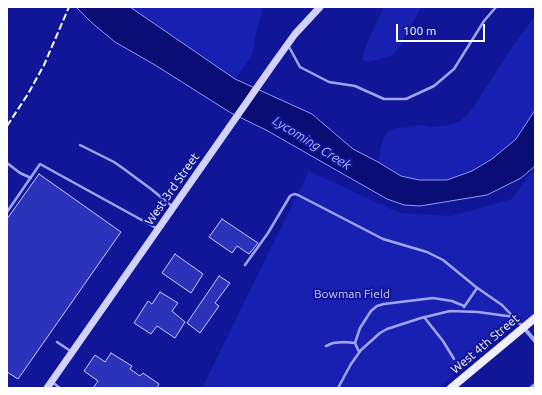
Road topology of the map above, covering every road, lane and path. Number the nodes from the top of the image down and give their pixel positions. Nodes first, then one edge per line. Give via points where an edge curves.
1 (320, 7) edge
2 (496, 7) edge
3 (287, 44) junction
4 (80, 145) dead end
5 (7, 163) edge
6 (31, 178) junction
7 (173, 207) junction
8 (7, 212) edge
9 (158, 229) junction
10 (245, 265) dead end
11 (477, 288) junction
12 (464, 306) junction
13 (461, 311) junction
14 (424, 317) junction
15 (515, 318) junction
16 (535, 318) edge
17 (529, 326) edge
18 (535, 341) edge
19 (57, 342) dead end
20 (355, 343) junction
21 (326, 346) dead end
22 (72, 353) junction
23 (359, 353) junction
24 (454, 359) dead end
25 (52, 382) junction
26 (535, 384) edge
27 (47, 388) edge
28 (60, 388) edge
29 (338, 388) edge
30 (451, 388) edge
31 (530, 388) edge

1 - 3 main road, West 3rd Street
2 - 3 lane via 484,21 454,69 434,86 406,99 384,99 355,86 329,82 300,67
3 - 7 main road, West 3rd Street
4 - 7 lane via 124,169
5 - 6 lane
6 - 8 lane
6 - 9 lane via 40,164
7 - 9 main road, West 3rd Street
9 - 22 main road, West 3rd Street
10 - 11 lane via 290,196 294,194 383,239 436,256
11 - 12 lane
11 - 15 lane via 502,305
12 - 13 lane
12 - 20 lane via 433,298 384,304 371,311
13 - 14 lane
13 - 15 lane
14 - 23 lane via 387,329
14 - 24 lane
15 - 17 lane
16 - 17 main road, West 4th Street
17 - 18 street
17 - 30 main road, West 4th Street
19 - 22 lane
20 - 21 lane via 332,343
20 - 23 lane
22 - 25 main road, West 3rd Street
23 - 29 lane
25 - 27 main road, West 3rd Street
25 - 28 lane
26 - 31 lane

